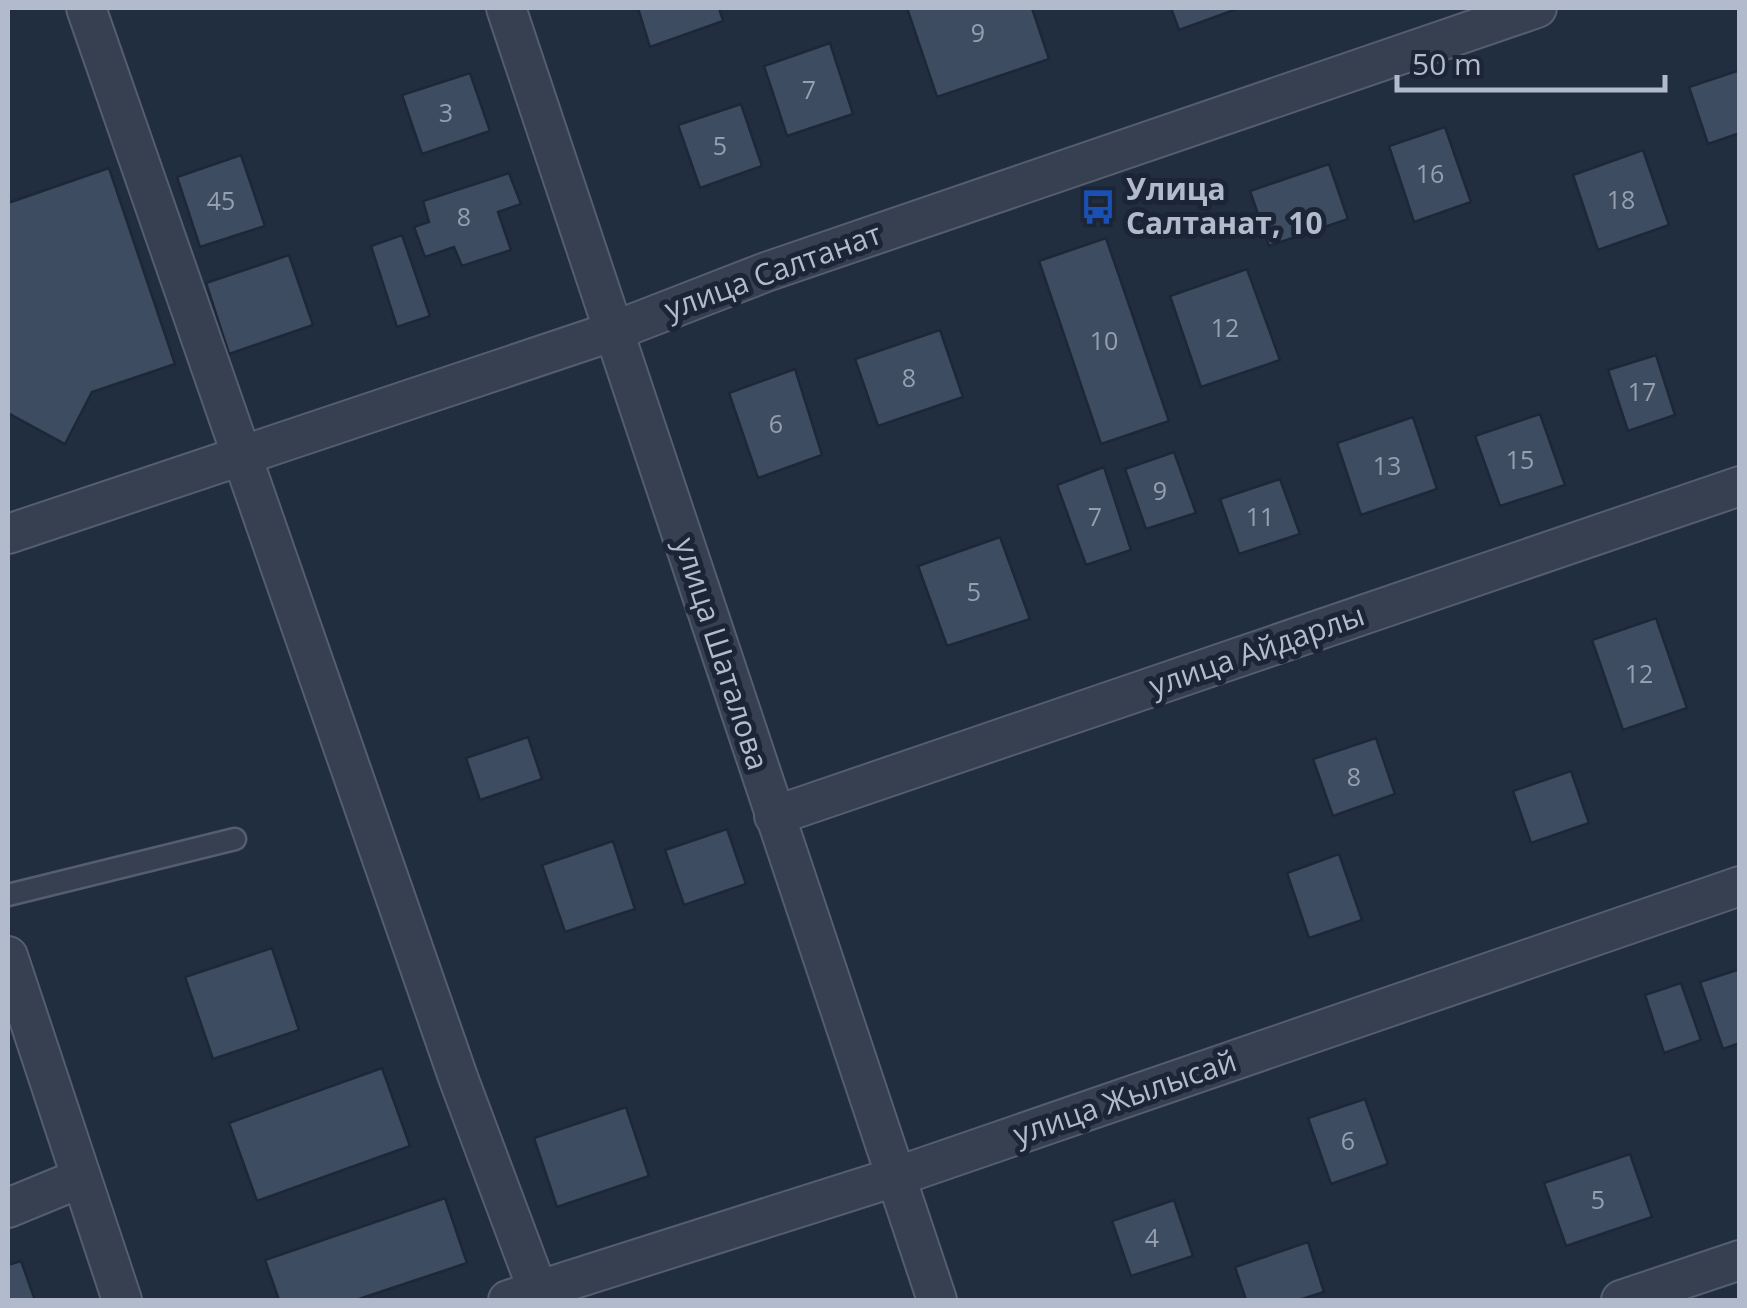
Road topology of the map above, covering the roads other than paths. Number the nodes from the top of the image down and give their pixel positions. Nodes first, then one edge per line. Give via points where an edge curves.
1 (86, 8) edge
2 (506, 8) edge
3 (1538, 8) edge
4 (614, 331) junction
5 (240, 456) junction
6 (1740, 486) edge
7 (8, 534) edge
8 (774, 816) junction
9 (236, 838) dead end
10 (1740, 886) edge
11 (8, 894) edge
12 (8, 960) edge
13 (895, 1177) junction
14 (81, 1178) junction
15 (8, 1208) edge
16 (1740, 1260) edge
17 (523, 1296) edge
18 (122, 1300) edge
19 (937, 1300) edge
20 (1621, 1300) edge

1 - 5 street
2 - 4 street, улица Шаталова
3 - 4 street, улица Салтанат via 766,272
4 - 5 street, улица Салтанат
4 - 8 street, улица Шаталова
5 - 7 street, улица Салтанат
5 - 17 street via 459,1080
6 - 8 street, улица Айдарлы
8 - 13 street, улица Шаталова
9 - 11 lane
10 - 13 street, улица Жылысай
12 - 14 street
13 - 17 street, улица Жылысай
13 - 19 street, улица Шаталова
14 - 15 street
14 - 18 street
16 - 20 street

